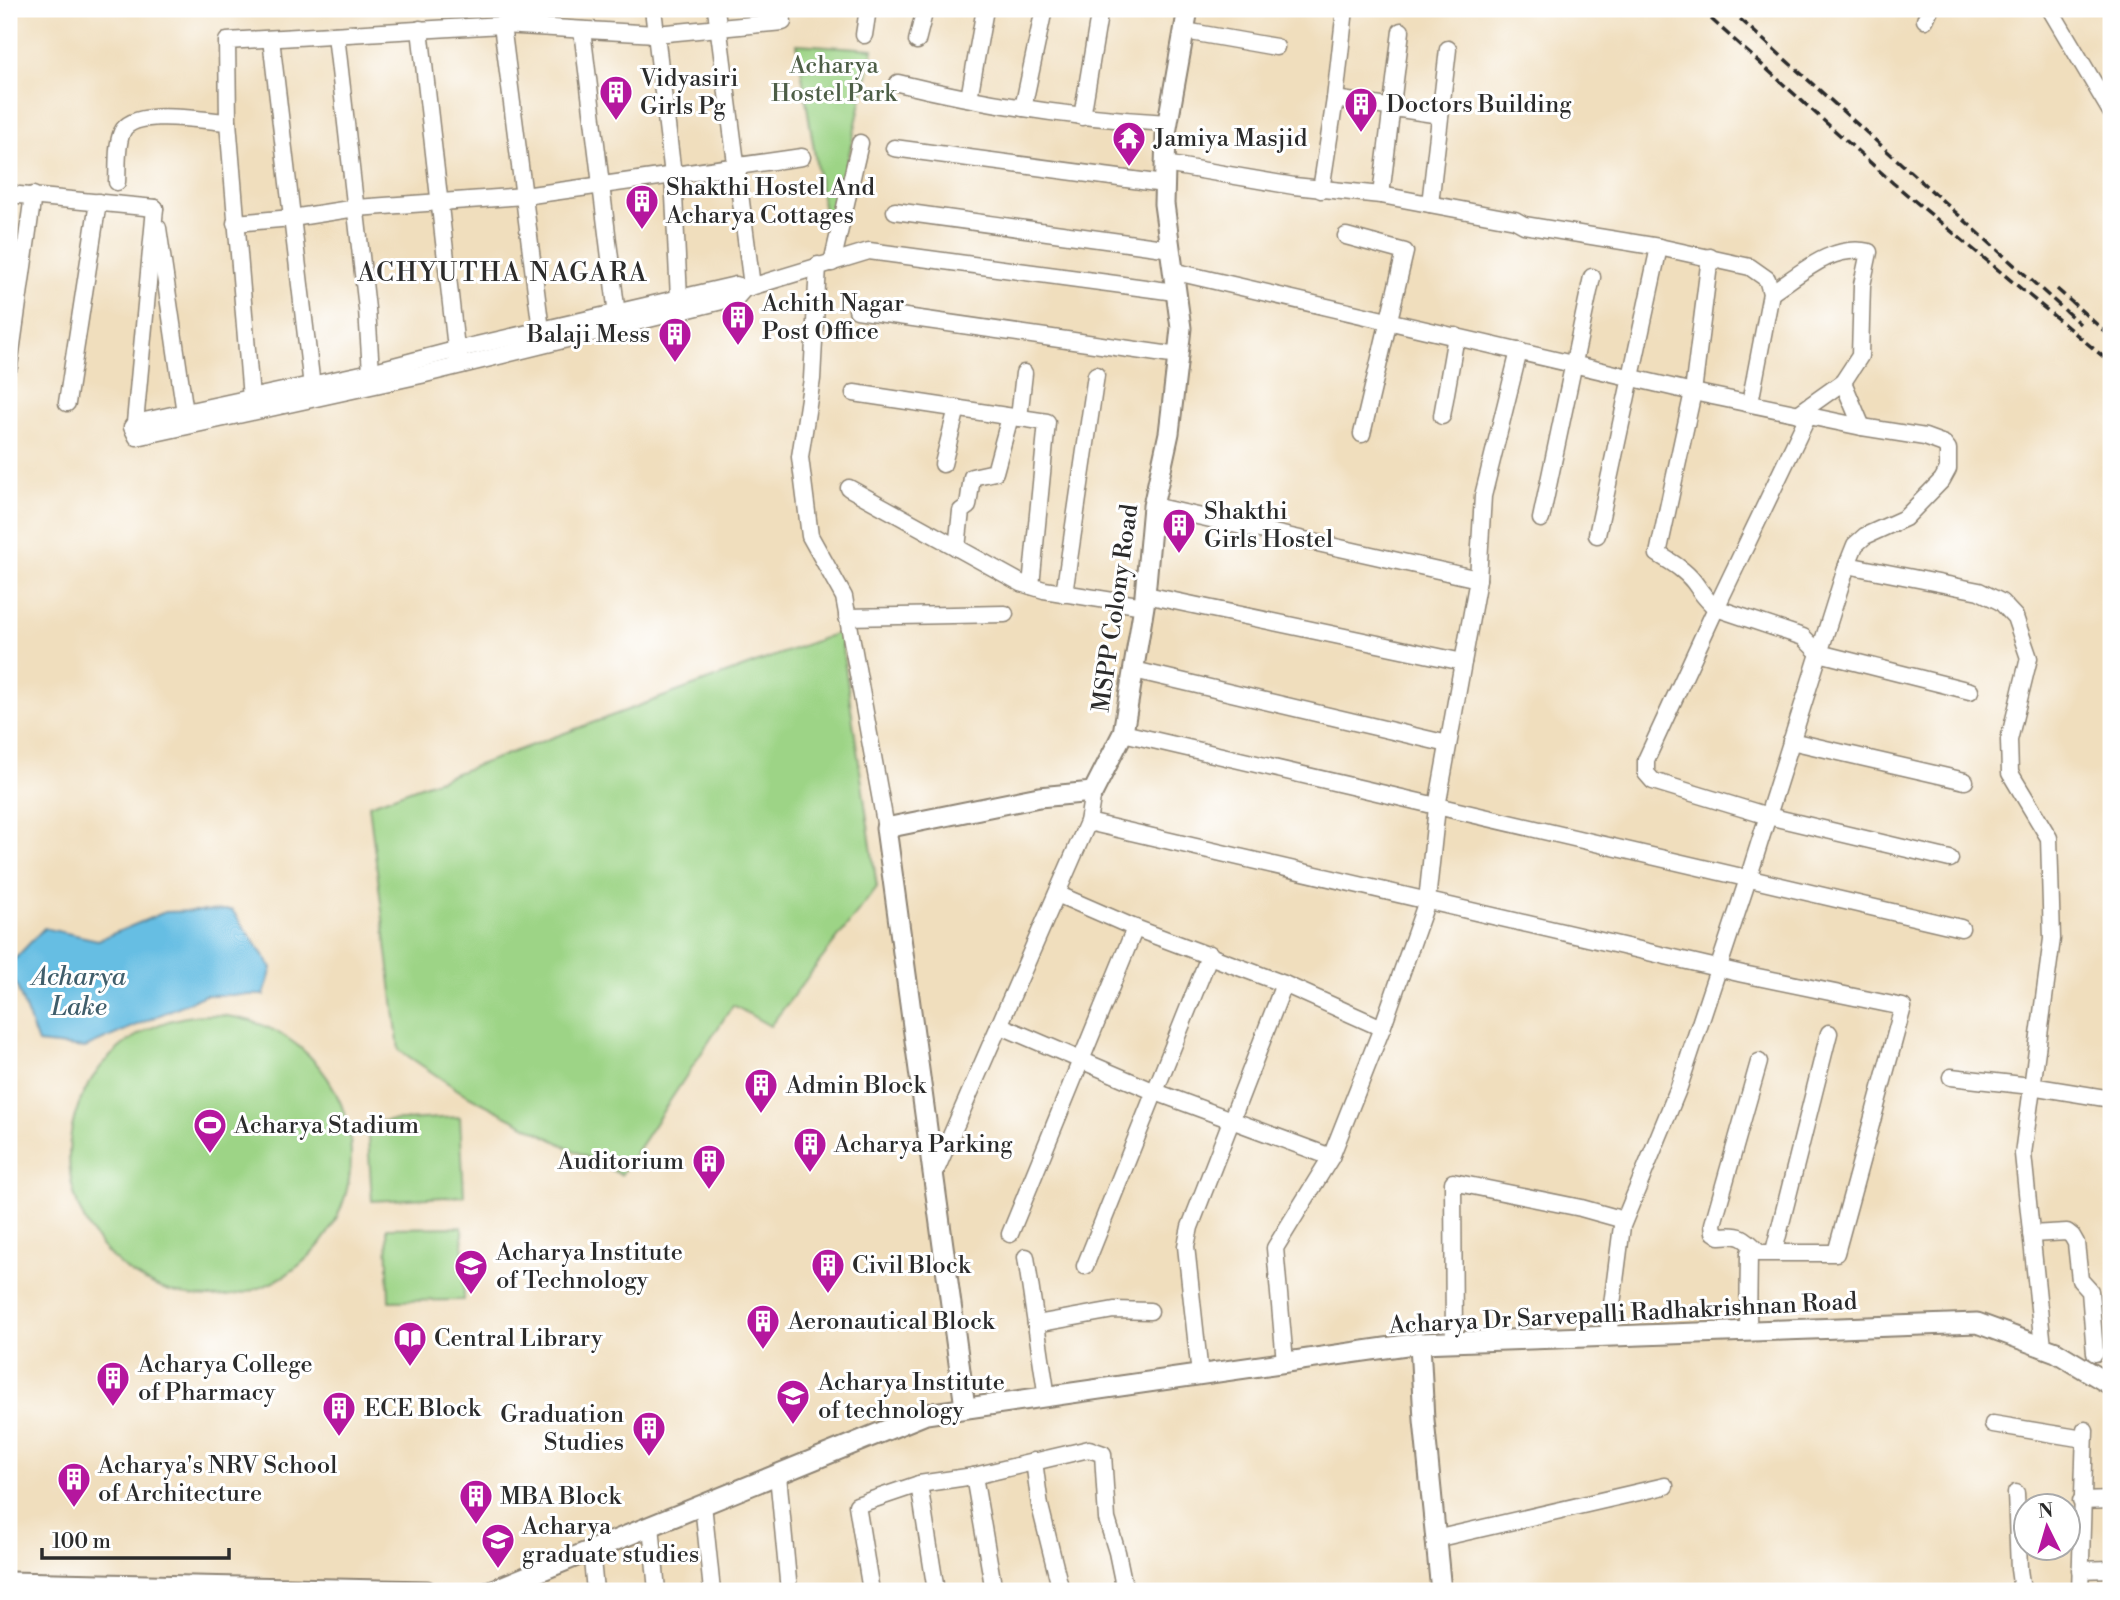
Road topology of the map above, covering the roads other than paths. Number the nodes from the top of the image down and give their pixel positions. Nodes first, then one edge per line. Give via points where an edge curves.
1 (653, 9) edge
2 (716, 9) edge
3 (781, 9) edge
4 (868, 9) edge
5 (925, 9) edge
6 (985, 9) edge
7 (1044, 9) edge
8 (1100, 9) edge
9 (1188, 9) edge
10 (1345, 9) edge
11 (2050, 9) edge
12 (502, 25) junction
13 (420, 29) junction
14 (582, 30) junction
15 (719, 30) junction
16 (1185, 31) junction
17 (1401, 31) dead end
18 (656, 34) junction
19 (336, 35) junction
20 (864, 35) dead end
21 (271, 39) junction
22 (917, 41) dead end
23 (1276, 47) dead end
24 (1448, 49) dead end
25 (898, 83) dead end
26 (969, 98) junction
27 (1335, 99) junction
28 (1392, 107) junction
29 (1023, 108) junction
30 (2111, 112) edge
31 (1440, 115) junction
32 (1082, 117) junction
33 (228, 122) junction
34 (1168, 123) junction
35 (860, 143) dead end
36 (894, 148) dead end
37 (802, 157) dead end
38 (736, 168) junction
39 (1165, 174) junction
40 (673, 175) junction
41 (117, 182) dead end
42 (601, 185) junction
43 (1321, 190) junction
44 (9, 194) edge
45 (33, 195) junction
46 (1381, 195) junction
47 (524, 196) junction
48 (439, 201) junction
49 (98, 202) junction
50 (1430, 204) junction
51 (155, 208) junction
52 (356, 208) junction
53 (895, 212) dead end
54 (292, 218) junction
55 (235, 223) junction
56 (1346, 236) dead end
57 (1659, 247) junction
58 (1171, 249) junction
59 (1710, 257) junction
60 (825, 264) junction
61 (1172, 271) junction
62 (1592, 277) dead end
63 (748, 288) junction
64 (1175, 292) junction
65 (1771, 293) junction
66 (679, 299) junction
67 (857, 310) dead end
68 (617, 319) junction
69 (1389, 320) junction
70 (541, 330) junction
71 (1456, 336) junction
72 (1519, 351) junction
73 (1178, 356) junction
74 (457, 358) junction
75 (1574, 363) junction
76 (9, 367) edge
77 (371, 372) junction
78 (1024, 373) dead end
79 (1096, 375) dead end
80 (1630, 376) junction
81 (1843, 382) junction
82 (312, 392) junction
83 (1693, 392) junction
84 (854, 393) dead end
85 (251, 398) junction
86 (66, 403) dead end
87 (1750, 403) junction
88 (957, 408) junction
89 (1803, 415) junction
90 (1441, 416) dead end
91 (1015, 417) junction
92 (188, 419) junction
93 (1862, 427) junction
94 (1362, 434) dead end
95 (943, 464) dead end
96 (849, 488) dead end
97 (1153, 506) junction
98 (1541, 519) dead end
99 (1597, 536) dead end
100 (957, 548) junction
101 (1847, 565) junction
102 (1478, 579) junction
103 (1031, 586) junction
104 (1064, 594) junction
105 (1145, 601) junction
106 (1716, 608) junction
107 (1005, 614) dead end
108 (847, 617) junction
109 (1819, 653) junction
110 (1463, 662) junction
111 (1134, 670) junction
112 (1970, 691) dead end
113 (1123, 733) junction
114 (1791, 741) junction
115 (1448, 744) junction
116 (1965, 781) dead end
117 (1094, 792) junction
118 (1437, 807) junction
119 (1768, 816) junction
120 (1088, 822) junction
121 (886, 828) junction
122 (1950, 859) dead end
123 (1748, 878) junction
124 (1057, 894) junction
125 (1427, 901) junction
126 (1135, 928) junction
127 (1961, 928) dead end
128 (1210, 954) junction
129 (1717, 968) junction
130 (1284, 984) junction
131 (999, 1025) junction
132 (1382, 1028) junction
133 (1829, 1033) dead end
134 (1082, 1059) junction
135 (1759, 1062) dead end
136 (1951, 1077) dead end
137 (2031, 1086) junction
138 (1153, 1091) junction
139 (2111, 1098) edge
140 (1232, 1121) junction
141 (1331, 1157) junction
142 (932, 1179) junction
143 (1624, 1220) junction
144 (1010, 1234) dead end
145 (2031, 1234) junction
146 (1766, 1252) junction
147 (1026, 1257) dead end
148 (1085, 1266) dead end
149 (1150, 1311) dead end
150 (1036, 1324) junction
151 (1748, 1330) junction
152 (1608, 1335) junction
153 (1454, 1341) junction
154 (1420, 1343) junction
155 (2043, 1347) junction
156 (2095, 1353) dead end
157 (1285, 1362) junction
158 (1200, 1375) junction
159 (2111, 1385) edge
160 (1047, 1398) junction
161 (965, 1407) junction
162 (1993, 1424) dead end
163 (1034, 1461) junction
164 (778, 1475) junction
165 (974, 1476) junction
166 (919, 1485) junction
167 (1665, 1486) dead end
168 (2081, 1492) edge
169 (2111, 1500) edge
170 (2082, 1501) edge
171 (704, 1503) junction
172 (651, 1525) junction
173 (1435, 1539) junction
174 (591, 1549) junction
175 (2020, 1562) edge
176 (2080, 1562) edge
177 (2111, 1569) edge
178 (2080, 1570) junction
179 (9, 1582) edge
180 (531, 1583) edge
181 (208, 1590) edge
182 (427, 1591) edge
183 (491, 1591) edge
184 (595, 1591) edge
185 (657, 1591) edge
186 (712, 1591) edge
187 (789, 1591) edge
188 (871, 1591) edge
189 (936, 1591) edge
190 (995, 1591) edge
191 (1061, 1591) edge
192 (1125, 1591) edge
193 (1441, 1591) edge
194 (2022, 1591) edge
195 (2080, 1591) edge

1 - 18 street
2 - 15 street
3 - 15 street via 783,22
4 - 20 street
5 - 22 street
6 - 26 street
7 - 29 street
8 - 32 street
9 - 16 street, MSPP Colony Road
10 - 27 street
11 - 30 street
12 - 13 street
12 - 14 street
12 - 47 street
13 - 19 street
13 - 48 street
14 - 18 street
14 - 42 street
15 - 18 street
15 - 38 street
16 - 23 street
16 - 34 street, MSPP Colony Road
17 - 28 street
18 - 40 street
19 - 21 street
19 - 52 street
21 - 33 street via 227,41
21 - 54 street
24 - 31 street
25 - 26 street
26 - 29 street
27 - 28 street
27 - 43 street
28 - 31 street
28 - 46 street
29 - 32 street
31 - 50 street
32 - 34 street
33 - 41 street via 145,117 129,122 122,132
33 - 55 street
34 - 39 street, MSPP Colony Road
35 - 60 street
36 - 39 street
37 - 38 street
38 - 40 street
38 - 63 street
39 - 43 street
39 - 58 street, MSPP Colony Road
40 - 42 street
40 - 66 street
42 - 47 street
42 - 68 street
43 - 46 street
44 - 45 street
45 - 49 street
45 - 76 street
46 - 50 street
47 - 48 street
47 - 70 street
48 - 52 street
48 - 74 street
49 - 51 street
49 - 86 street
50 - 57 street
51 - 92 street
51 - 92 street via 135,423
52 - 54 street
52 - 77 street
53 - 58 street
54 - 55 street
54 - 82 street
55 - 85 street
56 - 69 street via 1405,252
57 - 59 street
57 - 80 street
58 - 61 street, MSPP Colony Road
59 - 65 street via 1750,267 1767,279
59 - 83 street
60 - 63 street
60 - 64 street via 869,251
60 - 108 street via 800,457 810,536 844,597
61 - 64 street, MSPP Colony Road
61 - 69 street
62 - 75 street
63 - 66 street via 736,285
63 - 68 street via 737,297
64 - 73 street, MSPP Colony Road via 1181,328
65 - 81 street via 1828,255 1869,252 1862,285 1860,356
65 - 87 street
66 - 68 street
67 - 73 street
68 - 70 street
68 - 74 street
69 - 71 street
69 - 94 street
70 - 74 street
71 - 72 street
71 - 90 street
72 - 75 street
72 - 102 street via 1483,496
73 - 97 street, MSPP Colony Road
74 - 77 street
74 - 82 street
75 - 80 street
75 - 98 street
77 - 82 street
78 - 91 street
79 - 104 street
80 - 83 street
80 - 99 street
81 - 89 street
81 - 93 street
82 - 85 street
82 - 92 street
83 - 87 street
83 - 106 street via 1658,554 1682,569
84 - 88 street
85 - 92 street
87 - 89 street
88 - 91 street
88 - 95 street
89 - 93 street
89 - 106 street
91 - 100 street via 995,472 972,477 968,506 961,511
91 - 103 street via 1047,422
93 - 101 street via 1944,444 1948,469 1905,518 1855,545
96 - 100 street
97 - 102 street
97 - 105 street, MSPP Colony Road
100 - 103 street
101 - 109 street
101 - 137 street via 1979,591 2001,602 2015,617 2029,658 2009,740 2010,773 2049,838 2052,939
102 - 110 street
103 - 104 street
104 - 105 street
105 - 110 street
105 - 111 street, MSPP Colony Road
106 - 109 street via 1803,637
106 - 119 street via 1646,760 1646,773 1653,781
107 - 108 street
108 - 121 street
109 - 112 street
109 - 114 street
110 - 115 street
111 - 113 street, MSPP Colony Road
111 - 115 street
113 - 117 street, MSPP Colony Road
113 - 118 street
114 - 116 street
114 - 119 street
115 - 118 street
117 - 120 street, MSPP Colony Road
117 - 121 street via 1039,797
118 - 123 street
118 - 125 street
119 - 122 street
119 - 123 street
120 - 124 street, MSPP Colony Road
120 - 125 street
121 - 142 street
123 - 127 street
123 - 129 street
124 - 126 street
124 - 131 street, MSPP Colony Road
125 - 129 street
125 - 132 street
126 - 128 street
126 - 134 street
128 - 130 street
128 - 138 street
129 - 143 street via 1679,1087
129 - 146 street via 1903,1007 1836,1252
130 - 132 street
130 - 140 street
131 - 134 street
131 - 142 street, MSPP Colony Road
132 - 141 street
133 - 146 street
134 - 138 street
134 - 144 street
135 - 146 street via 1713,1224 1720,1236 1745,1238
136 - 137 street
137 - 139 street
137 - 145 street via 2023,1154
138 - 140 street
138 - 148 street
140 - 141 street
140 - 158 street via 1186,1246
141 - 157 street via 1275,1248
142 - 161 street
143 - 152 street
143 - 153 street via 1452,1182
145 - 155 street
145 - 156 street via 2067,1232 2076,1243 2080,1280 2090,1291
146 - 151 street via 1749,1253
147 - 150 street
149 - 150 street via 1114,1310
150 - 160 street
151 - 152 street, Acharya Dr Sarvepalli Radhakrishnan Road
151 - 155 street, Acharya Dr Sarvepalli Radhakrishnan Road via 1977,1323
152 - 153 street, Acharya Dr Sarvepalli Radhakrishnan Road
153 - 154 street, Acharya Dr Sarvepalli Radhakrishnan Road
154 - 157 street, Acharya Dr Sarvepalli Radhakrishnan Road
154 - 173 street
155 - 159 street, Acharya Dr Sarvepalli Radhakrishnan Road
157 - 158 street, Acharya Dr Sarvepalli Radhakrishnan Road
158 - 160 street, Acharya Dr Sarvepalli Radhakrishnan Road
160 - 161 street, Acharya Dr Sarvepalli Radhakrishnan Road
161 - 164 street, Acharya Dr Sarvepalli Radhakrishnan Road via 926,1414
162 - 168 street via 2084,1434
163 - 165 street
163 - 191 street
163 - 192 street via 1088,1449 1103,1454 1107,1519
164 - 171 street, Acharya Dr Sarvepalli Radhakrishnan Road
164 - 187 street
165 - 166 street
165 - 190 street
166 - 188 street via 857,1505
166 - 189 street
167 - 173 street
169 - 170 street
171 - 172 street, Acharya Dr Sarvepalli Radhakrishnan Road
171 - 186 street
172 - 174 street, Acharya Dr Sarvepalli Radhakrishnan Road
172 - 185 street
173 - 193 street
174 - 180 street, Acharya Dr Sarvepalli Radhakrishnan Road
174 - 184 street
175 - 194 street
176 - 178 street
177 - 178 street
178 - 195 street
179 - 181 street
180 - 183 street, Acharya Dr Sarvepalli Radhakrishnan Road
181 - 182 street

